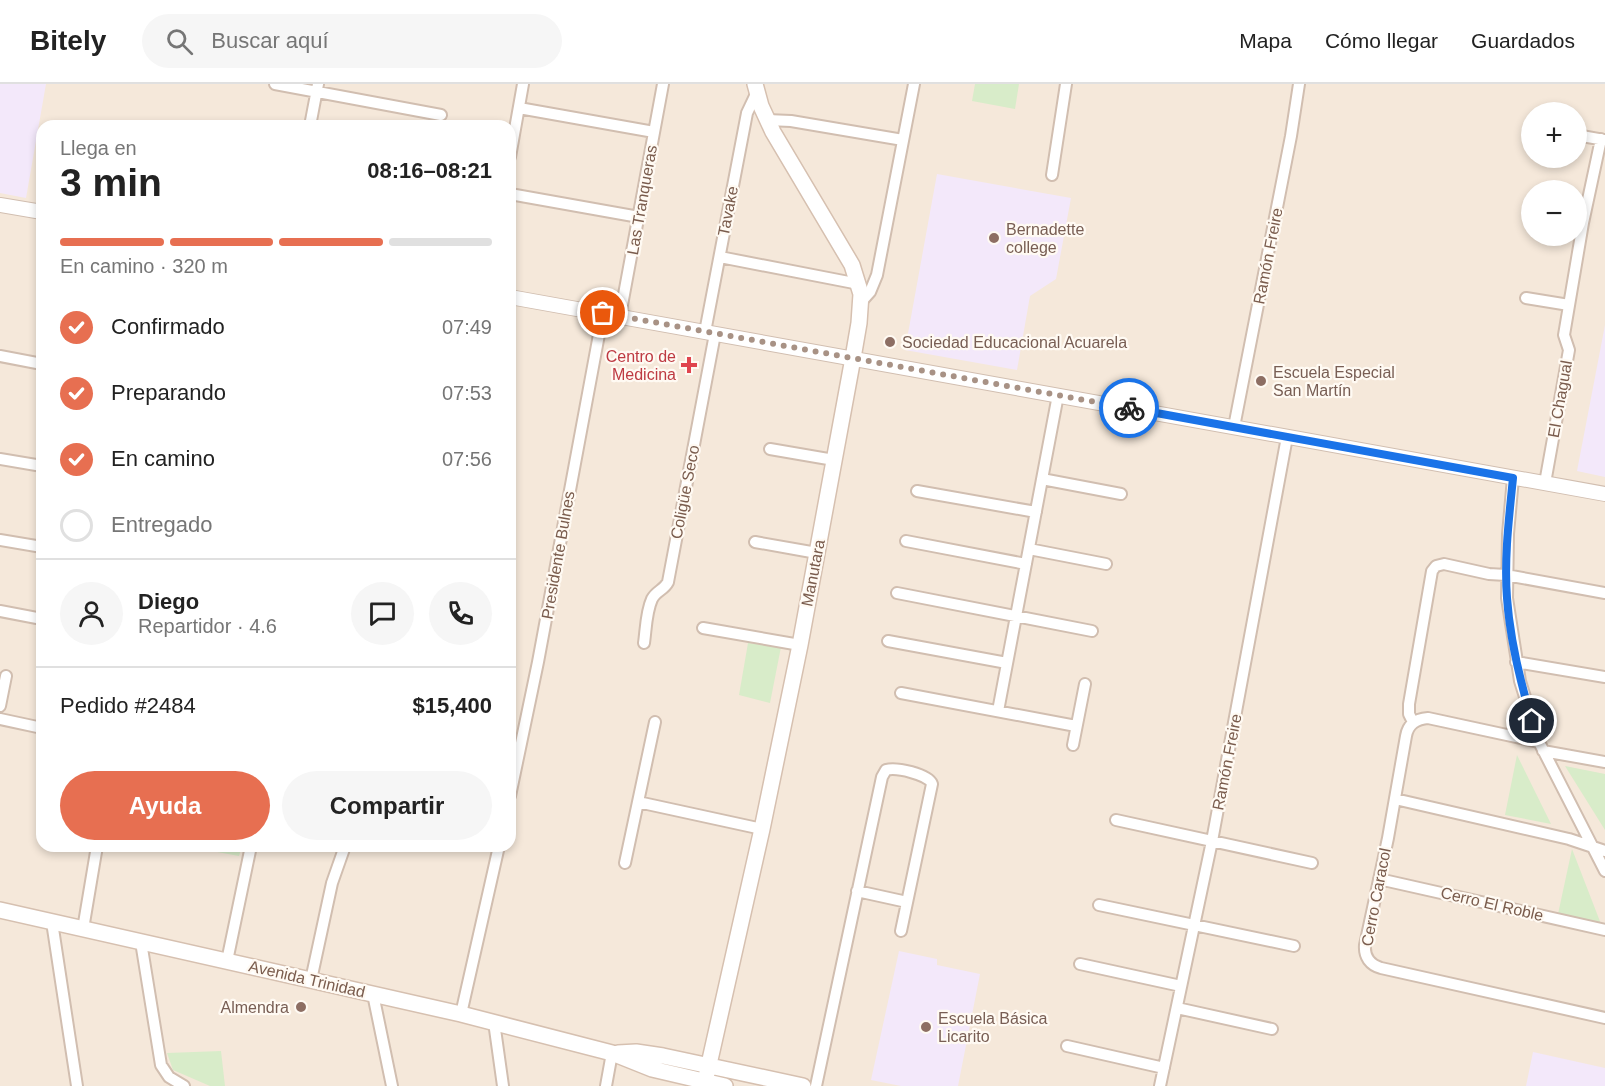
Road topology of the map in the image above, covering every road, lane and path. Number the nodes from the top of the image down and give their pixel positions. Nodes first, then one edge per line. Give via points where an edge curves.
1 (275, 84) edge
2 (523, 84) edge
3 (663, 84) edge
4 (914, 84) edge
5 (1066, 84) edge
6 (1299, 84) edge
7 (317, 88) edge
8 (756, 88) edge
9 (519, 108) junction
10 (441, 115) dead end
11 (311, 120) edge
12 (767, 120) junction
13 (516, 124) edge
14 (654, 132) junction
15 (1587, 137) edge
16 (1603, 139) edge
17 (903, 140) junction
18 (1052, 175) dead end
19 (516, 195) edge
20 (1587, 197) edge
21 (0, 205) edge
22 (36, 211) edge
23 (639, 217) junction
24 (1577, 246) edge
25 (720, 256) junction
26 (859, 284) junction
27 (516, 298) edge
28 (1526, 298) dead end
29 (861, 302) junction
30 (1569, 305) junction
31 (603, 313) junction
32 (620, 316) junction
33 (710, 333) junction
34 (0, 356) edge
35 (853, 358) junction
36 (36, 363) edge
37 (1058, 395) junction
38 (1234, 427) junction
39 (1287, 437) junction
40 (770, 449) dead end
41 (0, 459) edge
42 (834, 460) junction
43 (36, 465) edge
44 (1513, 478) junction
45 (1042, 479) junction
46 (1545, 483) junction
47 (917, 491) dead end
48 (1121, 494) dead end
49 (1605, 494) edge
50 (1036, 512) junction
51 (0, 540) edge
52 (906, 541) dead end
53 (755, 542) dead end
54 (36, 546) edge
55 (1029, 549) junction
56 (817, 553) junction
57 (1026, 564) junction
58 (1106, 564) dead end
59 (1506, 575) junction
60 (897, 593) dead end
61 (1605, 593) edge
62 (0, 611) edge
63 (1016, 616) junction
64 (36, 618) edge
65 (703, 628) dead end
66 (1092, 631) dead end
67 (888, 641) dead end
68 (644, 643) dead end
69 (800, 645) junction
70 (1516, 662) junction
71 (1007, 663) junction
72 (6, 676) dead end
73 (1605, 677) edge
74 (1084, 684) dead end
75 (901, 693) dead end
76 (0, 706) edge
77 (998, 711) junction
78 (0, 719) edge
79 (655, 722) dead end
80 (1413, 722) junction
81 (1076, 726) junction
82 (36, 727) edge
83 (1073, 745) dead end
84 (1541, 746) junction
85 (1605, 762) edge
86 (516, 767) edge
87 (1395, 799) junction
88 (638, 802) junction
89 (1116, 820) dead end
90 (762, 829) junction
91 (1212, 841) junction
92 (1600, 850) edge
93 (96, 852) edge
94 (250, 852) edge
95 (343, 852) edge
96 (498, 852) edge
97 (625, 863) dead end
98 (1312, 863) dead end
99 (1605, 871) edge
100 (1379, 879) junction
101 (857, 891) junction
102 (907, 902) junction
103 (1098, 905) dead end
104 (0, 910) edge
105 (52, 922) junction
106 (1194, 924) junction
107 (83, 929) junction
108 (1605, 930) edge
109 (901, 931) dead end
110 (141, 942) junction
111 (1294, 946) dead end
112 (227, 961) junction
113 (1080, 964) dead end
114 (311, 980) junction
115 (1181, 986) junction
116 (373, 994) junction
117 (1177, 1008) junction
118 (460, 1014) junction
119 (1605, 1018) edge
120 (494, 1022) junction
121 (1272, 1029) dead end
122 (1067, 1046) dead end
123 (612, 1053) junction
124 (709, 1065) junction
125 (1164, 1068) junction
126 (705, 1082) junction
127 (770, 1082) edge
128 (77, 1086) edge
129 (184, 1086) edge
130 (392, 1086) edge
131 (503, 1086) edge
132 (606, 1086) edge
133 (725, 1086) edge
134 (803, 1086) edge
135 (816, 1086) edge
136 (1160, 1086) edge

1 - 7 street
2 - 9 street
3 - 14 street, Las Tranqueras
4 - 17 street
5 - 18 street
6 - 38 street, Ramón Freire
7 - 10 street
7 - 11 street
8 - 12 main road, Manutara
8 - 25 street, Tavake via 747,113
9 - 13 street
9 - 14 street
12 - 17 street
12 - 26 main road, Manutara via 852,265
14 - 23 street, Las Tranqueras
15 - 16 street
16 - 20 street, El Chagual
17 - 29 street via 877,275
19 - 23 street
21 - 22 street
23 - 32 street, Las Tranqueras
24 - 30 street, El Chagual
25 - 26 street
25 - 33 street, Tavake
26 - 29 main road, Manutara
27 - 31 street
28 - 30 street
29 - 35 main road, Manutara
30 - 46 street, El Chagual via 1563,335 1569,350
31 - 32 street
31 - 86 street, Presidente Bulnes
32 - 33 street
33 - 35 street
33 - 68 street, Coligüe Seco via 668,582 651,600
34 - 36 street
35 - 37 street
35 - 42 main road, Manutara
37 - 38 street
37 - 45 street
38 - 39 street
39 - 44 street
39 - 91 street, Ramón Freire
40 - 42 street
41 - 43 street
42 - 56 main road, Manutara
44 - 46 street
44 - 59 street
45 - 48 street
45 - 50 street
46 - 49 street
47 - 50 street
50 - 55 street
51 - 54 street
52 - 57 street
53 - 56 street
55 - 57 street
55 - 58 street
56 - 69 main road, Manutara
57 - 63 street
59 - 61 street
59 - 70 street
59 - 80 street via 1444,564 1432,571 1409,704
60 - 63 street
62 - 64 street
63 - 66 street
63 - 71 street
65 - 69 street
67 - 71 street
69 - 90 main road, Manutara
70 - 73 street
70 - 84 street
71 - 77 street
72 - 76 street
74 - 81 street
75 - 77 street
77 - 81 street
78 - 82 street
79 - 88 street
80 - 84 street via 1432,719
80 - 87 street, Cerro Caracol via 1407,731
81 - 83 street
84 - 85 street
84 - 92 street
87 - 92 street via 1569,839
87 - 100 street, Cerro Caracol
88 - 90 street
88 - 97 street
89 - 91 street
90 - 124 main road, Manutara
91 - 98 street
91 - 106 street, Ramón Freire
92 - 99 street
93 - 107 street
94 - 112 street
95 - 114 street via 332,883
96 - 118 street
100 - 108 street, Cerro El Roble
100 - 119 street, Cerro Caracol via 1364,950 1376,966
101 - 102 street
101 - 102 street via 882,777 886,770 893,769 926,777 932,784
101 - 135 street
102 - 109 street
103 - 106 street
104 - 105 main road, Avenida Trinidad
105 - 107 main road, Avenida Trinidad
105 - 128 street
106 - 111 street
106 - 115 street, Ramón Freire
107 - 110 main road, Avenida Trinidad
110 - 112 main road, Avenida Trinidad
110 - 129 street via 160,1065 168,1077
112 - 114 main road, Avenida Trinidad
113 - 115 street
114 - 116 main road, Avenida Trinidad
115 - 117 street, Ramón Freire
116 - 118 main road, Avenida Trinidad
116 - 130 street
117 - 121 street
117 - 125 street, Ramón Freire
118 - 120 main road, Avenida Trinidad
120 - 123 main road, Avenida Trinidad
120 - 131 street
122 - 125 street
123 - 124 main road, Avenida Trinidad via 650,1053
123 - 126 main road, Avenida Trinidad via 652,1069
123 - 132 street
124 - 126 main road, Manutara
124 - 127 main road, Avenida Trinidad
125 - 136 street, Ramón Freire
126 - 133 main road, Avenida Trinidad
127 - 134 main road, Avenida Trinidad

